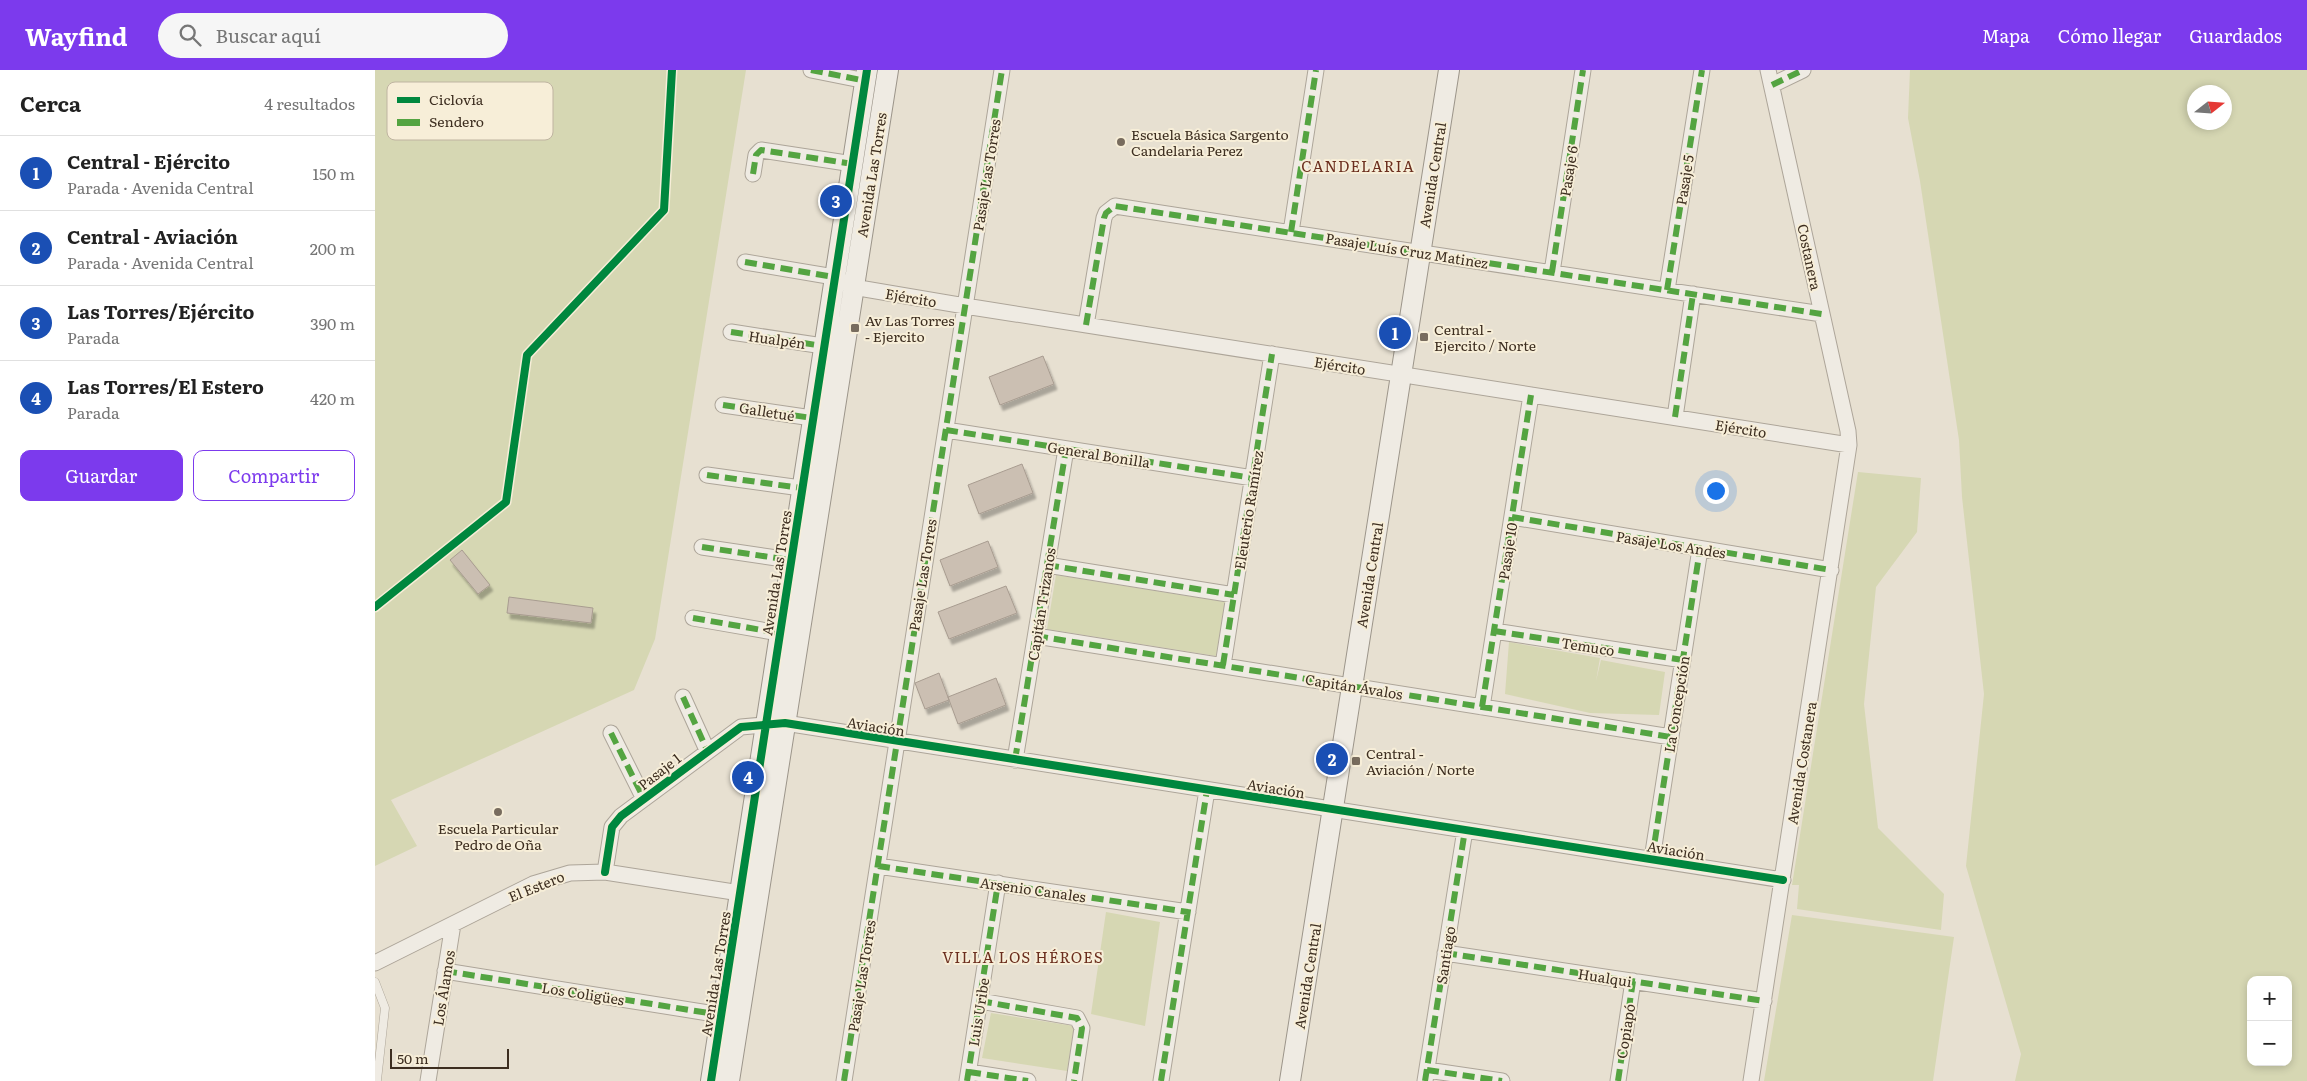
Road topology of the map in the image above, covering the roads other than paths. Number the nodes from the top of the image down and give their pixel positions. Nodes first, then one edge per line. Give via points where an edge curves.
1 (811, 70) edge
2 (888, 70) edge
3 (1002, 70) edge
4 (1316, 70) edge
5 (1449, 70) edge
6 (1583, 70) edge
7 (1702, 70) edge
8 (1803, 70) edge
9 (867, 75) edge
10 (1770, 77) edge
11 (853, 164) junction
12 (753, 174) dead end
13 (1291, 232) junction
14 (1420, 252) junction
15 (745, 262) dead end
16 (1552, 272) junction
17 (834, 277) junction
18 (853, 287) junction
19 (1667, 290) junction
20 (1693, 294) junction
21 (965, 306) junction
22 (1822, 314) junction
23 (1086, 325) junction
24 (731, 332) dead end
25 (823, 346) junction
26 (1272, 354) junction
27 (1401, 374) junction
28 (1531, 395) junction
29 (723, 404) dead end
30 (1675, 417) junction
31 (812, 418) junction
32 (946, 430) junction
33 (1849, 445) junction
34 (1066, 449) junction
35 (707, 474) dead end
36 (1253, 478) junction
37 (801, 488) junction
38 (1512, 518) junction
39 (702, 547) dead end
40 (1700, 548) junction
41 (790, 560) junction
42 (1047, 565) junction
43 (1831, 570) junction
44 (1234, 595) junction
45 (693, 618) dead end
46 (1494, 631) junction
47 (779, 633) junction
48 (1036, 636) junction
49 (1683, 660) junction
50 (1223, 665) junction
51 (1352, 685) junction
52 (683, 697) dead end
53 (1482, 706) junction
54 (785, 723) junction
55 (765, 725) junction
56 (611, 733) dead end
57 (1671, 737) junction
58 (896, 742) junction
59 (707, 750) junction
60 (1015, 760) junction
61 (1207, 790) junction
62 (644, 799) junction
63 (1333, 809) junction
64 (1465, 830) junction
65 (1652, 859) junction
66 (878, 866) junction
67 (605, 872) junction
68 (1783, 880) junction
69 (998, 883) junction
70 (740, 893) junction
71 (1188, 912) junction
72 (453, 924) junction
73 (1445, 953) junction
74 (375, 963) edge
75 (445, 971) junction
76 (1633, 981) junction
77 (375, 982) edge
78 (980, 1001) junction
79 (1764, 1001) junction
80 (721, 1015) junction
81 (1426, 1075) edge
82 (968, 1076) edge
83 (377, 1080) edge
84 (428, 1081) edge
85 (711, 1081) edge
86 (729, 1081) edge
87 (844, 1081) edge
88 (1028, 1081) edge
89 (1074, 1081) edge
90 (1161, 1081) edge
91 (1290, 1081) edge
92 (1502, 1081) edge
93 (1618, 1081) edge
94 (1751, 1081) edge

1 - 9 street
2 - 18 street, Avenida Las Torres
3 - 21 street, Pasaje Las Torres
4 - 13 street
5 - 14 street, Avenida Central
6 - 16 street, Pasaje 6
7 - 19 street, Pasaje 5
8 - 10 street
9 - 11 street, Avenida Las Torres
10 - 22 street, Costanera
11 - 12 street via 761,150 756,155
11 - 17 street, Avenida Las Torres
13 - 14 street, Pasaje Luís Cruz Matinez
13 - 23 street, Pasaje Luís Cruz Matinez via 1121,206 1110,208 1103,218
14 - 16 street, Pasaje Luís Cruz Matinez
14 - 27 street, Avenida Central
15 - 17 street, Ejército
16 - 19 street, Pasaje Luís Cruz Matinez
17 - 18 street, Ejército
17 - 25 street, Avenida Las Torres
18 - 21 street, Ejército
18 - 54 street, Avenida Las Torres
19 - 20 street, Pasaje Luís Cruz Matinez
20 - 22 street, Pasaje Luís Cruz Matinez
20 - 30 street
21 - 23 street, Ejército
21 - 32 street, Pasaje Las Torres
22 - 33 street, Costanera
23 - 26 street, Ejército
24 - 25 street, Hualpén
25 - 31 street, Avenida Las Torres
26 - 27 street, Ejército
26 - 36 street, Eleuterio Ramírez
27 - 28 street, Ejército
27 - 51 street, Avenida Central
28 - 30 street, Ejército
28 - 38 street, Pasaje 10
29 - 31 street, Galletué
30 - 33 street, Ejército
31 - 37 street, Avenida Las Torres
32 - 34 street, General Bonilla
32 - 58 street, Pasaje Las Torres
33 - 43 street, Avenida Costanera
34 - 36 street, General Bonilla
34 - 42 street, Capitán Trizanos
35 - 37 street
36 - 44 street, Eleuterio Ramírez
37 - 41 street, Avenida Las Torres
38 - 40 street, Pasaje Los Andes
38 - 46 street, Pasaje 10
39 - 41 street
40 - 43 street, Pasaje Los Andes
40 - 49 street, La Concepción
41 - 47 street, Avenida Las Torres
42 - 44 street
42 - 48 street, Capitán Trizanos
43 - 68 street, Avenida Costanera
44 - 50 street, Eleuterio Ramírez
45 - 47 street
46 - 49 street, Temuco
46 - 53 street, Pasaje 10
47 - 55 street, Avenida Las Torres
48 - 50 street, Capitán Ávalos
48 - 60 street, Capitán Trizanos
49 - 57 street, La Concepción
50 - 51 street, Capitán Ávalos
51 - 53 street, Capitán Ávalos
51 - 63 street, Avenida Central
52 - 59 street
53 - 57 street, Capitán Ávalos
54 - 55 street, Aviación
54 - 58 street, Aviación
54 - 86 street, Avenida Las Torres
55 - 59 street, Pasaje 1 via 741,727
55 - 70 street, Avenida Las Torres
56 - 62 street
57 - 65 street, La Concepción
58 - 60 street, Aviación
58 - 66 street, Pasaje Las Torres
59 - 62 street, Pasaje 1
60 - 61 street, Aviación
61 - 63 street, Aviación
61 - 71 street
62 - 67 street, Pasaje 1 via 612,827
63 - 64 street, Aviación
63 - 91 street, Avenida Central
64 - 65 street, Aviación
64 - 73 street, Santiago
65 - 68 street, Aviación
66 - 69 street, Arsenio Canales
66 - 87 street, Pasaje Las Torres
67 - 70 street, El Estero
67 - 72 street, El Estero via 570,873 545,880
68 - 79 street, Avenida Costanera
69 - 71 street, Arsenio Canales
69 - 78 street, Luis Uribe
70 - 80 street, Avenida Las Torres
71 - 90 street
72 - 74 street, El Estero
72 - 75 street, Los Álamos
73 - 76 street, Hualqui
73 - 81 street, Santiago
75 - 80 street, Los Coligües
75 - 84 street, Los Álamos
76 - 79 street, Hualqui
76 - 93 street, Copiapó
77 - 83 lane via 385,1008
78 - 82 street, Luis Uribe
78 - 89 street via 1077,1018 1082,1028
79 - 94 street, Avenida Costanera
80 - 85 street, Avenida Las Torres
81 - 92 street
82 - 88 street

